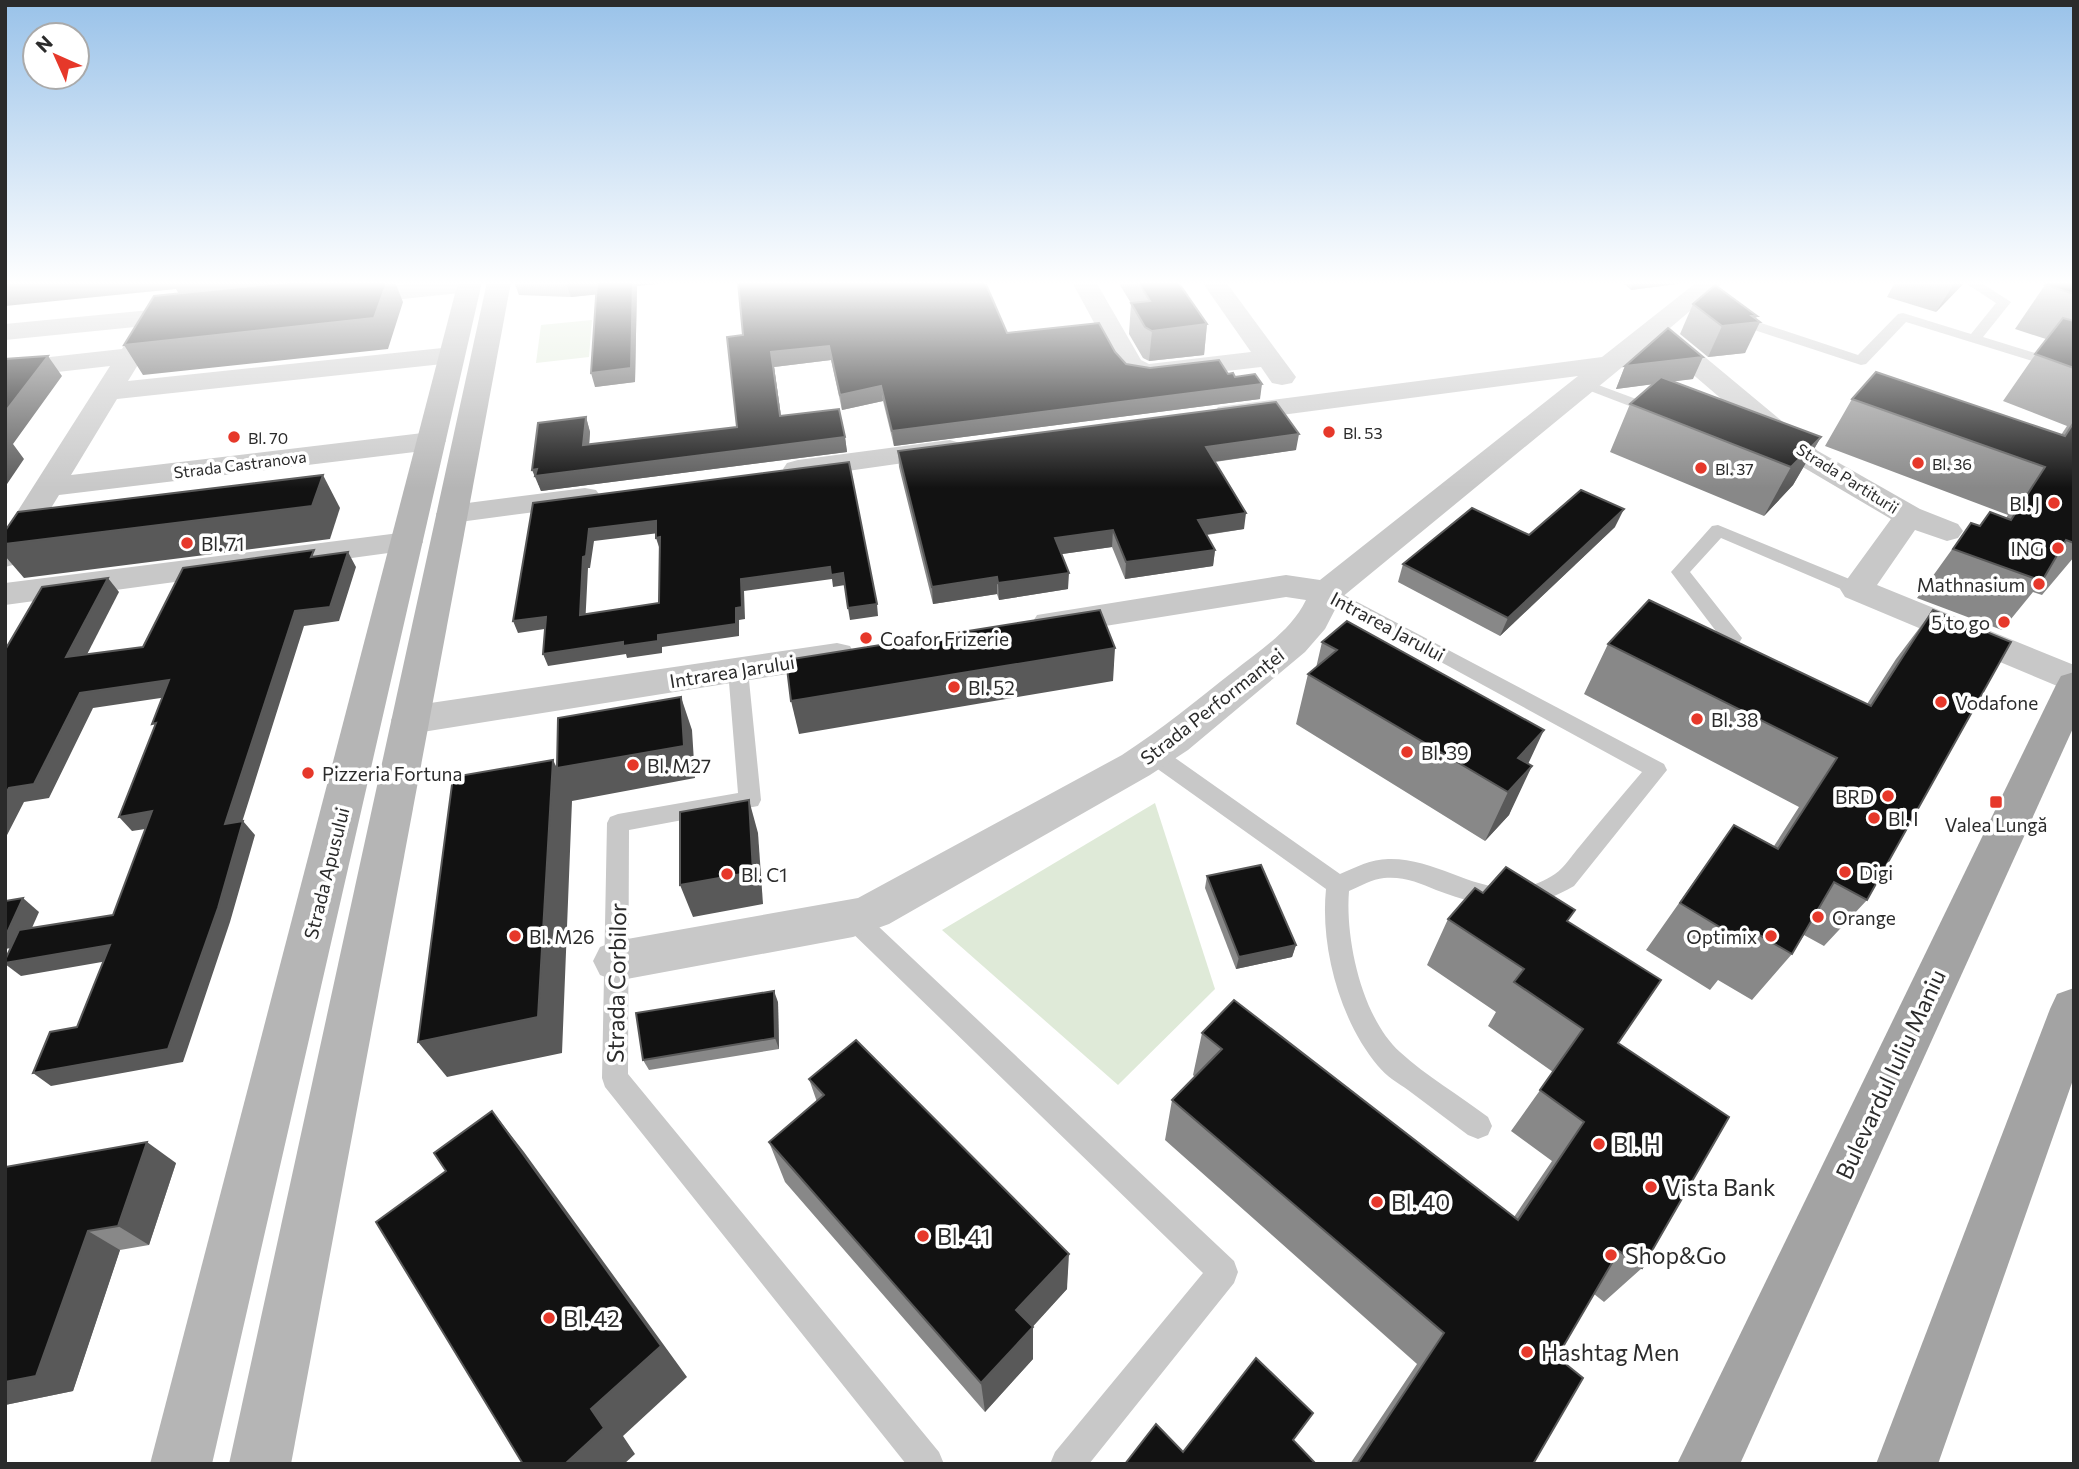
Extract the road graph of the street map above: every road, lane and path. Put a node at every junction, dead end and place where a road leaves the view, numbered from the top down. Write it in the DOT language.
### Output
graph roads {
  1 [pos="133,351"];
  2 [pos="453,351"];
  3 [pos="485,351"];
  4 [pos="1122,351"];
  5 [pos="1264,351"];
  6 [pos="1627,351"];
  7 [pos="1680,351"];
  8 [pos="1825,351"];
  9 [pos="1877,351"];
  10 [pos="2011,351"];
  11 [pos="452,355"];
  12 [pos="130,356"];
  13 [pos="1269,358"];
  14 [pos="1610,364"];
  15 [pos="5,370"];
  16 [pos="2074,370"];
  17 [pos="1585,384"];
  18 [pos="107,393"];
  19 [pos="1301,404"];
  20 [pos="1205,416"];
  21 [pos="1673,418"];
  22 [pos="467,437"];
  23 [pos="431,441"];
  24 [pos="972,446"];
  25 [pos="767,473"];
  26 [pos="49,487"];
  27 [pos="616,493"];
  28 [pos="1909,516"];
  29 [pos="435,531"];
  30 [pos="1947,531"];
  31 [pos="5,557"];
  32 [pos="1857,589"];
  33 [pos="1327,592"];
  34 [pos="5,594"];
  35 [pos="1012,628"];
  36 [pos="1732,638"];
  37 [pos="875,649"];
  38 [pos="738,670"];
  39 [pos="2074,682"];
  40 [pos="410,720"];
  41 [pos="1153,754"];
  42 [pos="1338,885"];
  43 [pos="852,918"];
  44 [pos="616,961"];
  45 [pos="2074,1009"];
  46 [pos="1478,1126"];
  47 [pos="181,1464"];
  48 [pos="260,1464"];
  49 [pos="927,1464"];
  50 [pos="1067,1464"];
  51 [pos="1708,1464"];
  52 [pos="1907,1464"];
  1 -- 12 [label="street"];
  2 -- 11 [label="main road, Strada Apusului"];
  3 -- 22 [label="main road, Strada Apusului"];
  4 -- 13 [label="street"];
  5 -- 13 [label="street"];
  6 -- 14 [label="street, Strada Performanței"];
  7 -- 28 [label="street, Strada Partiturii"];
  8 -- 9 [label="lane"];
  10 -- 16 [label="lane"];
  11 -- 18 [label="street"];
  11 -- 23 [label="main road, Strada Apusului"];
  12 -- 15 [label="street"];
  12 -- 18 [label="street"];
  13 -- 19 [label="street"];
  14 -- 17 [label="street, Strada Performanței"];
  14 -- 19 [label="street"];
  17 -- 21 [label="lane"];
  17 -- 33 [label="street, Strada Performanței"];
  18 -- 26 [label="street"];
  19 -- 20 [label="street"];
  22 -- 23 [label="main road"];
  22 -- 29 [label="main road, Strada Apusului"];
  23 -- 26 [label="street, Strada Castranova"];
  23 -- 29 [label="main road, Strada Apusului"];
  24 -- 25 [label="street"];
  26 -- 31 [label="street"];
  27 -- 29 [label="street"];
  28 -- 30 [label="street"];
  28 -- 32 [label="street, Strada Partiturii"];
  29 -- 34 [label="street"];
  29 -- 40 [label="main road, Strada Apusului"];
  29 -- 47 [label="main road, Strada Apusului"];
  32 -- 36 [label="lane"];
  32 -- 39 [label="street"];
  33 -- 35 [label="street, Intrarea Jarului"];
  33 -- 41 [label="street, Strada Performanței"];
  33 -- 42 [label="lane, Intrarea Jarului"];
  37 -- 38 [label="street, Intrarea Jarului"];
  38 -- 40 [label="street, Intrarea Jarului"];
  38 -- 44 [label="lane, Strada Corbilor"];
  39 -- 51 [label="main road, Bulevardul Iuliu Maniu"];
  40 -- 48 [label="main road, Strada Apusului"];
  41 -- 42 [label="lane"];
  41 -- 43 [label="street, Strada Performanței"];
  42 -- 46 [label="lane"];
  43 -- 44 [label="street, Strada Performanței"];
  43 -- 50 [label="lane"];
  44 -- 49 [label="lane, Strada Corbilor"];
  45 -- 52 [label="main road"];
}
